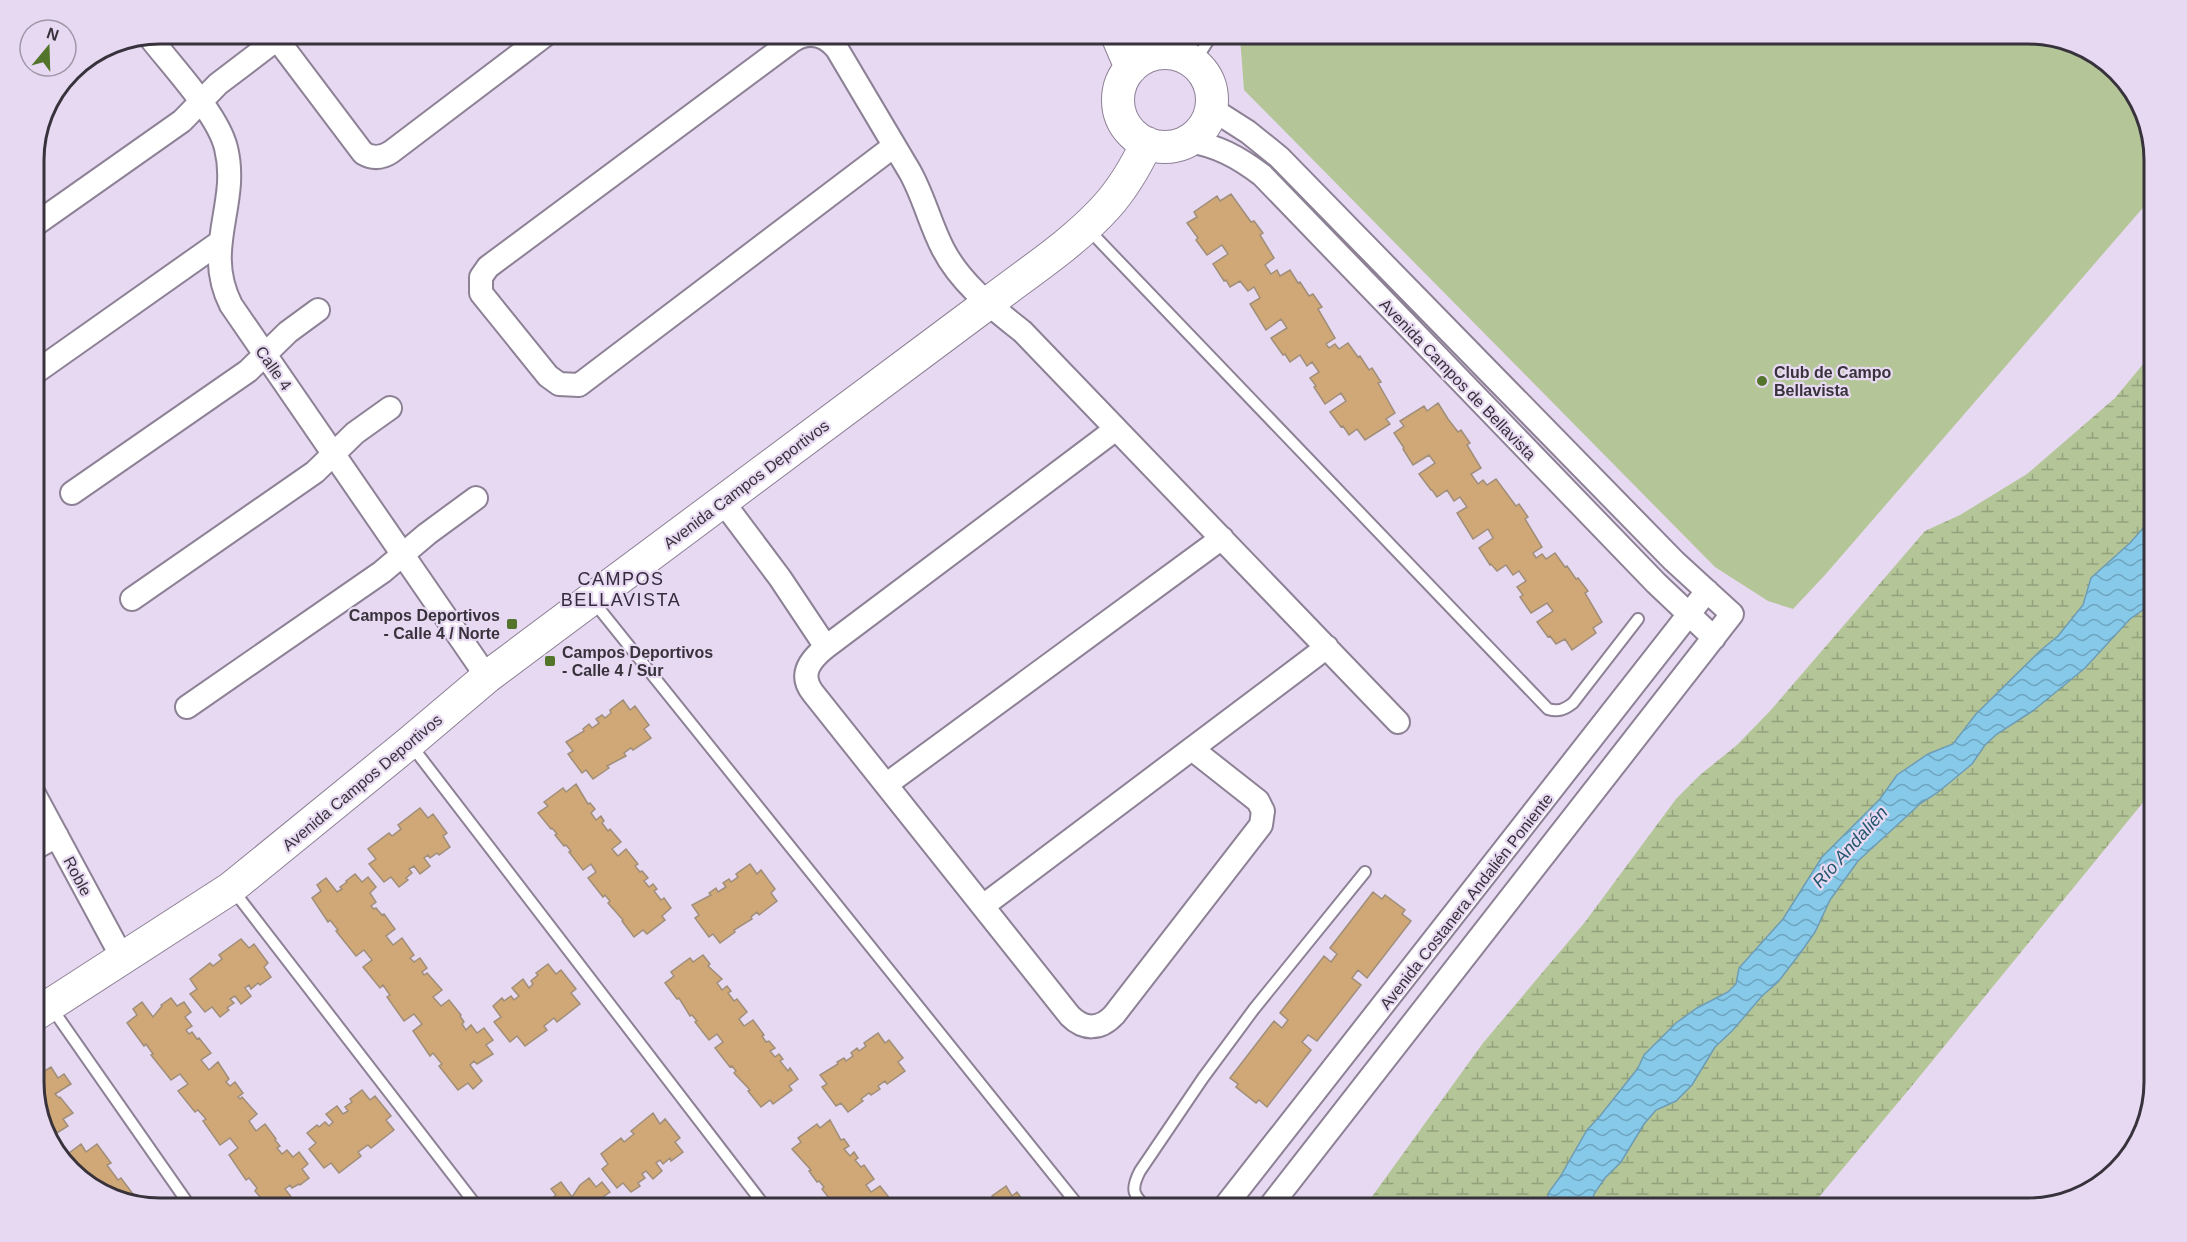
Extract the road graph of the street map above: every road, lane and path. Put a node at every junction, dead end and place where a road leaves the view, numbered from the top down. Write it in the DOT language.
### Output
graph roads {
  1 [pos="155,44"];
  2 [pos="270,44"];
  3 [pos="287,44"];
  4 [pos="533,44"];
  5 [pos="787,44"];
  6 [pos="832,44"];
  7 [pos="1121,44"];
  8 [pos="1155,44"];
  9 [pos="1158,44"];
  10 [pos="1206,44"];
  11 [pos="1194,63"];
  12 [pos="1131,68"];
  13 [pos="200,102"];
  14 [pos="1212,109"];
  15 [pos="1189,141"];
  16 [pos="1147,143"];
  17 [pos="894,146"];
  18 [pos="44,218"];
  19 [pos="1086,226"];
  20 [pos="220,243"];
  21 [pos="987,304"];
  22 [pos="318,309"];
  23 [pos="265,355"];
  24 [pos="44,366"];
  25 [pos="390,408"];
  26 [pos="1116,429"];
  27 [pos="333,454"];
  28 [pos="72,493"];
  29 [pos="476,498"];
  30 [pos="723,502"];
  31 [pos="1222,538"];
  32 [pos="403,554"];
  33 [pos="1707,591"];
  34 [pos="132,599"];
  35 [pos="592,600"];
  36 [pos="1732,614"];
  37 [pos="1689,615"];
  38 [pos="1638,618"];
  39 [pos="1714,638"];
  40 [pos="826,647"];
  41 [pos="1327,647"];
  42 [pos="487,677"];
  43 [pos="187,707"];
  44 [pos="1398,722"];
  45 [pos="410,743"];
  46 [pos="1192,749"];
  47 [pos="887,784"];
  48 [pos="44,812"];
  49 [pos="57,836"];
  50 [pos="44,843"];
  51 [pos="1365,872"];
  52 [pos="231,888"];
  53 [pos="983,906"];
  54 [pos="123,959"];
  55 [pos="44,1009"];
  56 [pos="44,1013"];
  57 [pos="184,1198"];
  58 [pos="471,1198"];
  59 [pos="759,1198"];
  60 [pos="1072,1198"];
  61 [pos="1137,1198"];
  62 [pos="1232,1198"];
  63 [pos="1277,1198"];
  1 -- 13 [label="street, Calle 4"];
  2 -- 13 [label="street"];
  3 -- 4 [label="street"];
  5 -- 17 [label="street"];
  6 -- 17 [label="street"];
  7 -- 12 [label="street"];
  8 -- 12 [label="street"];
  9 -- 11 [label="street"];
  10 -- 11 [label="lane"];
  11 -- 14 [label="street"];
  12 -- 16 [label="street"];
  13 -- 18 [label="street"];
  13 -- 20 [label="street, Calle 4"];
  14 -- 15 [label="street"];
  14 -- 33 [label="street, Avenida Campos de Bellavista"];
  15 -- 16 [label="street"];
  15 -- 37 [label="street, Avenida Campos de Bellavista"];
  16 -- 19 [label="street, Avenida Campos Deportivos"];
  17 -- 21 [label="street"];
  19 -- 21 [label="street, Avenida Campos Deportivos"];
  19 -- 38 [label="lane"];
  20 -- 23 [label="street, Calle 4"];
  20 -- 24 [label="street"];
  21 -- 26 [label="street"];
  21 -- 30 [label="street, Avenida Campos Deportivos"];
  22 -- 23 [label="street"];
  23 -- 27 [label="street, Calle 4"];
  23 -- 28 [label="street"];
  25 -- 27 [label="street"];
  26 -- 31 [label="street"];
  26 -- 40 [label="street"];
  27 -- 32 [label="street, Calle 4"];
  27 -- 34 [label="street"];
  29 -- 32 [label="street"];
  30 -- 35 [label="street, Avenida Campos Deportivos"];
  30 -- 40 [label="street"];
  31 -- 41 [label="street"];
  31 -- 47 [label="street"];
  32 -- 42 [label="street, Calle 4"];
  32 -- 43 [label="street"];
  33 -- 36 [label="street, Avenida Campos de Bellavista"];
  33 -- 37 [label="street, Avenida Costanera Andalién Poniente"];
  35 -- 42 [label="street, Avenida Campos Deportivos"];
  35 -- 60 [label="lane"];
  36 -- 39 [label="street, Avenida Costanera Andalién Poniente"];
  37 -- 39 [label="street, Avenida Campos de Bellavista"];
  37 -- 62 [label="street, Avenida Costanera Andalién Poniente"];
  39 -- 63 [label="street, Avenida Costanera Andalién Poniente"];
  40 -- 47 [label="street"];
  41 -- 44 [label="street"];
  41 -- 46 [label="street"];
  42 -- 45 [label="street, Avenida Campos Deportivos"];
  45 -- 52 [label="street, Avenida Campos Deportivos"];
  45 -- 59 [label="lane"];
  46 -- 53 [label="street"];
  46 -- 53 [label="street"];
  47 -- 53 [label="street"];
  48 -- 49 [label="street, Roble"];
  49 -- 50 [label="street"];
  49 -- 54 [label="street, Roble"];
  51 -- 61 [label="lane"];
  52 -- 54 [label="street, Avenida Campos Deportivos"];
  52 -- 58 [label="lane"];
  54 -- 55 [label="street, Avenida Campos Deportivos"];
  56 -- 57 [label="lane"];
}
